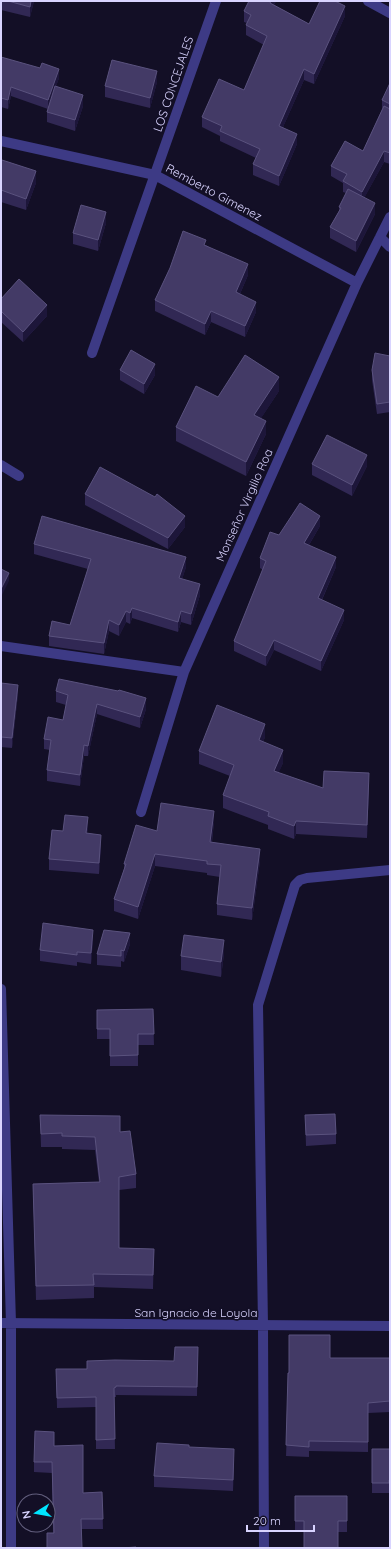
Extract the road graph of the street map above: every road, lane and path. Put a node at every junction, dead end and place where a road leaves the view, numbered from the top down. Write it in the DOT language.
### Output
graph roads {
  1 [pos="216,1"];
  2 [pos="368,1"];
  3 [pos="390,13"];
  4 [pos="1,141"];
  5 [pos="155,175"];
  6 [pos="390,217"];
  7 [pos="380,237"];
  8 [pos="390,247"];
  9 [pos="357,283"];
  10 [pos="92,353"];
  11 [pos="1,465"];
  12 [pos="19,476"];
  13 [pos="1,646"];
  14 [pos="184,672"];
  15 [pos="141,812"];
  16 [pos="390,870"];
  17 [pos="1,989"];
  18 [pos="6,1323"];
  19 [pos="263,1325"];
  20 [pos="390,1326"];
  21 [pos="11,1548"];
  22 [pos="264,1548"];
  1 -- 5 [label="street, LOS CONCEJALES"];
  2 -- 3 [label="street"];
  4 -- 5 [label="street, Remberto Gimenez"];
  5 -- 9 [label="street, Remberto Gimenez"];
  5 -- 10 [label="street, LOS CONCEJALES"];
  6 -- 7 [label="street, Monseñor Virgilio Roa"];
  7 -- 8 [label="street"];
  7 -- 9 [label="street, Monseñor Virgilio Roa"];
  9 -- 14 [label="street, Monseñor Virgilio Roa"];
  11 -- 12 [label="street"];
  13 -- 14 [label="street"];
  14 -- 15 [label="street, Monseñor Virgilio Roa"];
  16 -- 19 [label="street"];
  17 -- 18 [label="street"];
  18 -- 19 [label="street, San Ignacio de Loyola"];
  18 -- 21 [label="street"];
  19 -- 20 [label="street, San Ignacio de Loyola"];
  19 -- 22 [label="street"];
}
